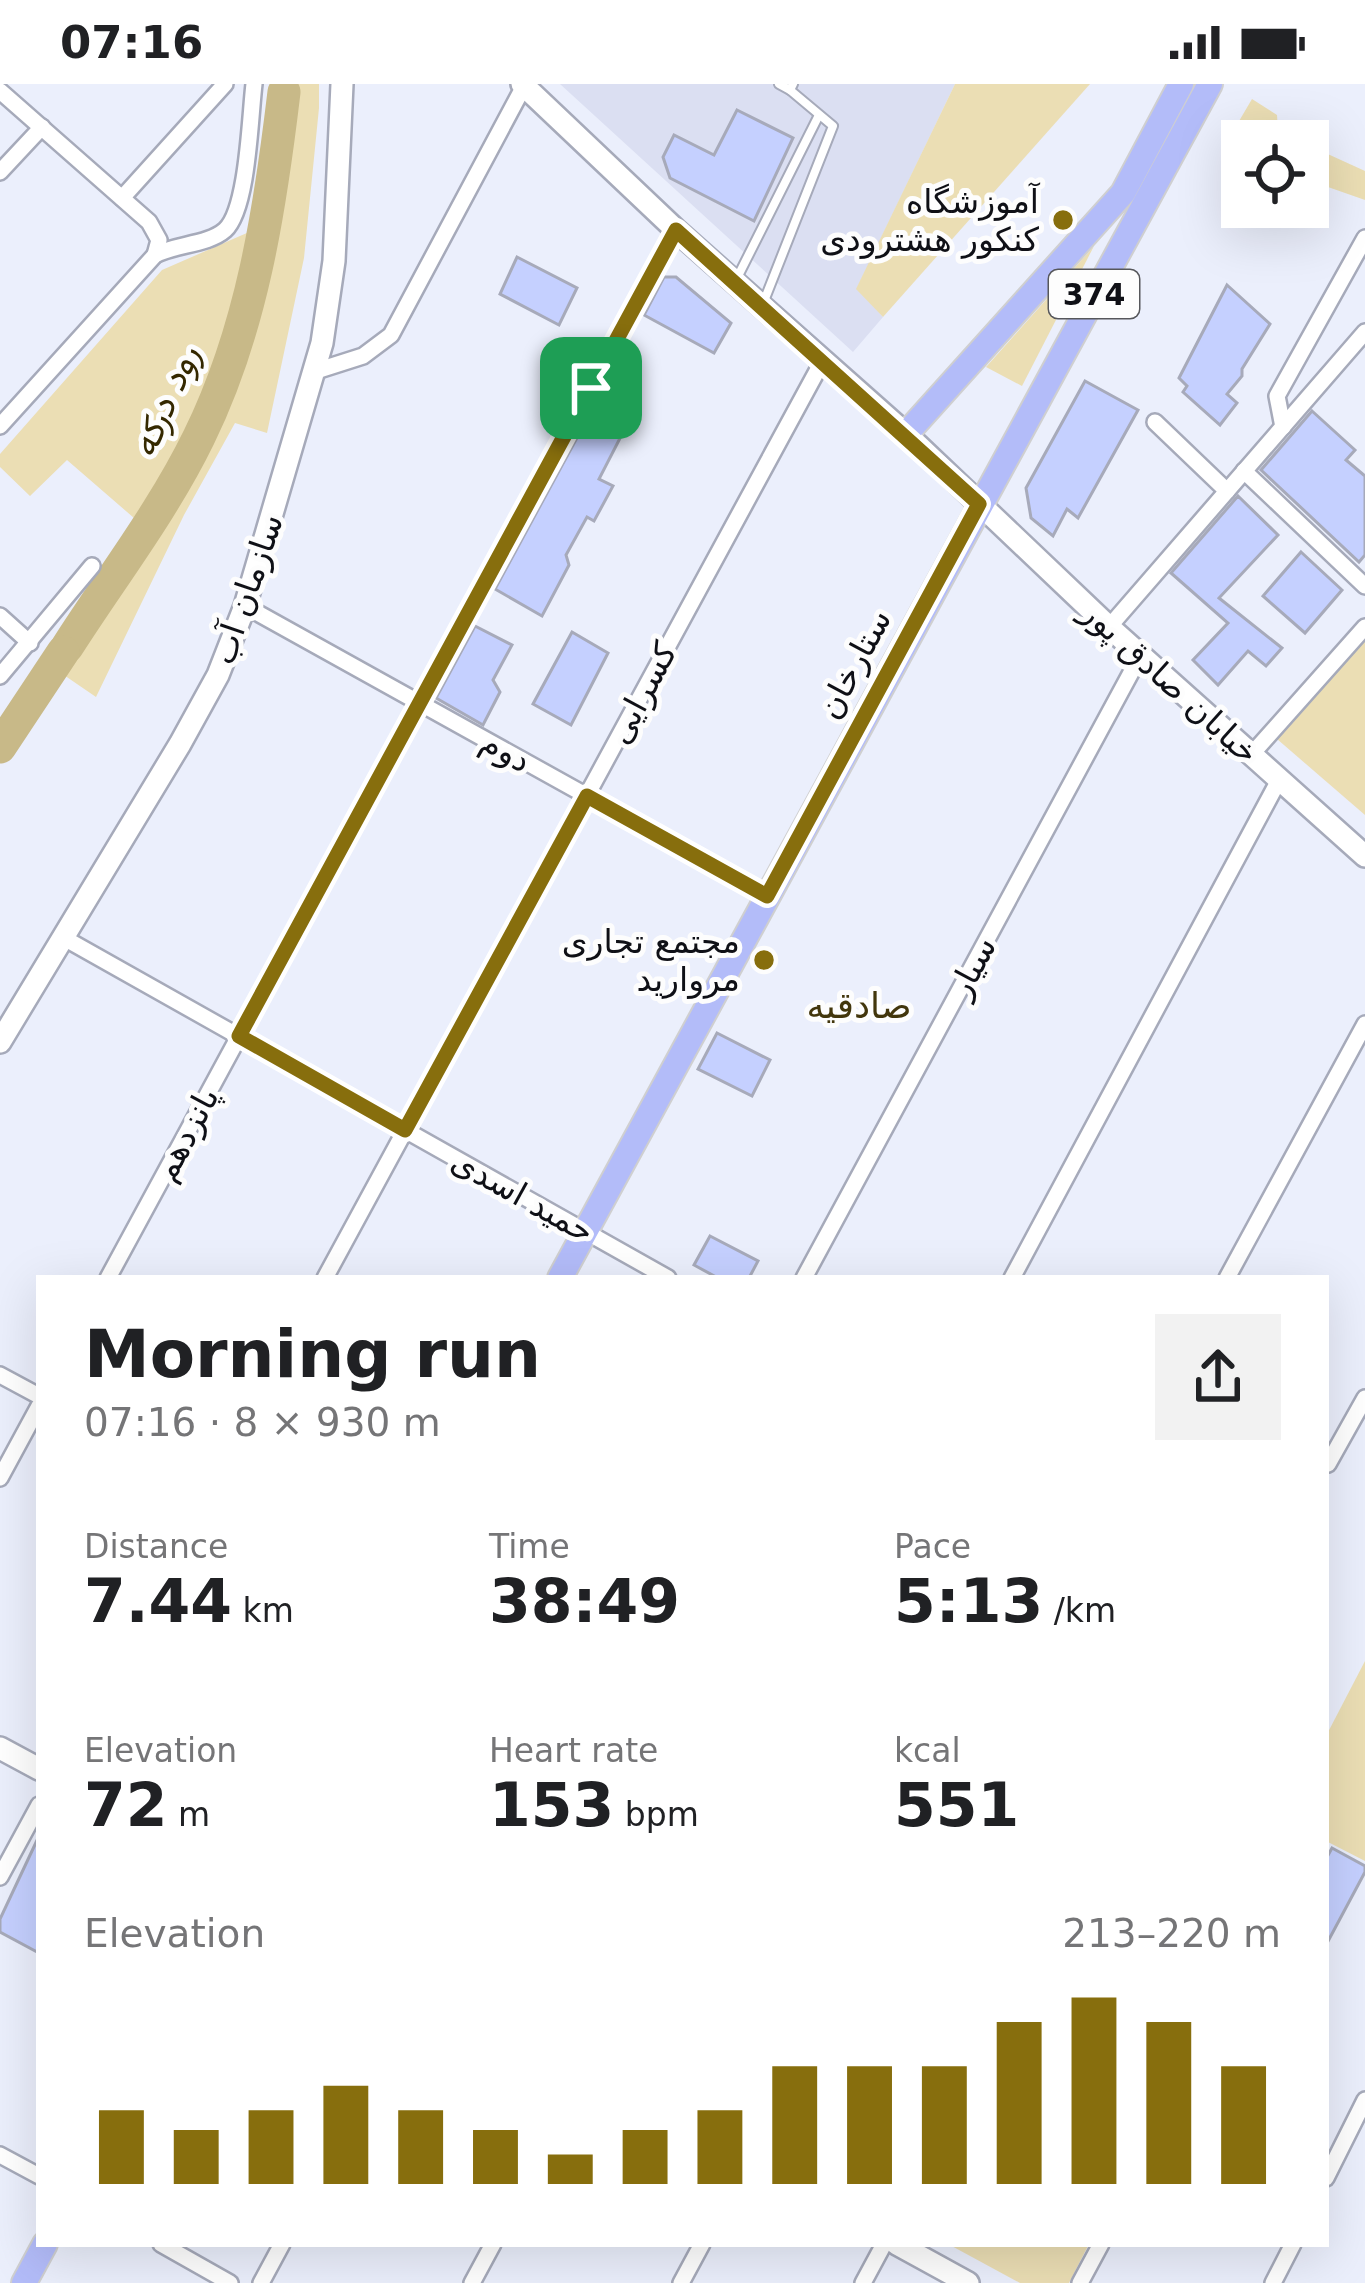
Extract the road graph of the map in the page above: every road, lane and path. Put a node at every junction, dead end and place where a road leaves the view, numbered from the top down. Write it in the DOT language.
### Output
graph roads {
  1 [pos="225,84"];
  2 [pos="254,84"];
  3 [pos="342,84"];
  4 [pos="778,84"];
  5 [pos="1180,84"];
  6 [pos="1210,84"];
  7 [pos="524,85"];
  8 [pos="791,87"];
  9 [pos="0,91"];
  10 [pos="819,115"];
  11 [pos="42,127"];
  12 [pos="0,172"];
  13 [pos="122,198"];
  14 [pos="676,230"];
  15 [pos="1365,238"];
  16 [pos="155,255"];
  17 [pos="735,282"];
  18 [pos="761,306"];
  19 [pos="1365,332"];
  20 [pos="822,362"];
  21 [pos="316,371"];
  22 [pos="1155,422"];
  23 [pos="0,426"];
  24 [pos="1283,427"];
  25 [pos="906,434"];
  26 [pos="1244,471"];
  27 [pos="1227,491"];
  28 [pos="979,504"];
  29 [pos="92,566"];
  30 [pos="1365,586"];
  31 [pos="245,606"];
  32 [pos="0,616"];
  33 [pos="1108,627"];
  34 [pos="1365,627"];
  35 [pos="30,643"];
  36 [pos="1141,656"];
  37 [pos="0,676"];
  38 [pos="420,703"];
  39 [pos="1251,755"];
  40 [pos="1279,781"];
  41 [pos="587,796"];
  42 [pos="1365,856"];
  43 [pos="767,896"];
  44 [pos="64,938"];
  45 [pos="1365,1024"];
  46 [pos="239,1036"];
  47 [pos="0,1042"];
  48 [pos="405,1130"];
  49 [pos="585,1232"];
  50 [pos="110,1275"];
  51 [pos="327,1275"];
  52 [pos="562,1275"];
  53 [pos="663,1275"];
  54 [pos="806,1275"];
  55 [pos="1014,1275"];
  56 [pos="1229,1275"];
  57 [pos="0,1375"];
  58 [pos="36,1394"];
  59 [pos="1365,1398"];
  60 [pos="36,1412"];
  61 [pos="1329,1462"];
  62 [pos="0,1478"];
  63 [pos="0,1748"];
  64 [pos="36,1767"];
  65 [pos="36,1811"];
  66 [pos="0,1877"];
  67 [pos="1365,2100"];
  68 [pos="0,2155"];
  69 [pos="1329,2171"];
  70 [pos="36,2174"];
  71 [pos="43,2247"];
  72 [pos="166,2247"];
  73 [pos="280,2247"];
  74 [pos="491,2247"];
  75 [pos="700,2247"];
  76 [pos="882,2247"];
  77 [pos="902,2247"];
  78 [pos="1099,2247"];
  79 [pos="1291,2247"];
  80 [pos="24,2283"];
  81 [pos="230,2283"];
  82 [pos="261,2283"];
  83 [pos="472,2283"];
  84 [pos="681,2283"];
  85 [pos="863,2283"];
  86 [pos="968,2283"];
  87 [pos="1080,2283"];
  88 [pos="1273,2283"];
  1 -- 13 [label="street"];
  2 -- 16 [label="street"];
  3 -- 21 [label="main road, سازمان آب"];
  4 -- 8 [label="lane"];
  5 -- 25 [label="main road, 374"];
  6 -- 28 [label="main road, ستارخان / 374"];
  7 -- 14 [label="main road, خیابان صادق پور"];
  7 -- 21 [label="street"];
  8 -- 10 [label="lane"];
  9 -- 11 [label="street"];
  10 -- 17 [label="lane"];
  10 -- 18 [label="lane"];
  11 -- 12 [label="street"];
  11 -- 13 [label="street"];
  13 -- 16 [label="street"];
  14 -- 17 [label="main road, خیابان صادق پور"];
  14 -- 38 [label="street, پانزدهم"];
  15 -- 24 [label="street"];
  16 -- 23 [label="street"];
  17 -- 18 [label="main road, خیابان صادق پور"];
  18 -- 20 [label="main road, خیابان صادق پور"];
  19 -- 24 [label="street"];
  20 -- 25 [label="main road, خیابان صادق پور"];
  20 -- 41 [label="street, کسرایی"];
  21 -- 31 [label="main road, سازمان آب"];
  22 -- 27 [label="street"];
  24 -- 26 [label="street"];
  25 -- 28 [label="main road, خیابان صادق پور"];
  26 -- 27 [label="street"];
  26 -- 30 [label="street"];
  27 -- 33 [label="street"];
  28 -- 33 [label="main road, خیابان صادق پور"];
  28 -- 43 [label="main road, ستارخان / 374"];
  29 -- 35 [label="street"];
  31 -- 38 [label="street, دوم"];
  31 -- 44 [label="main road, سازمان آب"];
  32 -- 35 [label="street"];
  33 -- 36 [label="main road, خیابان صادق پور"];
  34 -- 39 [label="street"];
  35 -- 37 [label="street"];
  36 -- 39 [label="main road, خیابان صادق پور"];
  36 -- 54 [label="street, سیار"];
  38 -- 41 [label="street, دوم"];
  38 -- 46 [label="street, پانزدهم"];
  39 -- 40 [label="main road, خیابان صادق پور"];
  40 -- 42 [label="main road, خیابان صادق پور"];
  40 -- 55 [label="street"];
  41 -- 43 [label="street, دوم"];
  41 -- 48 [label="street, کسرایی"];
  43 -- 49 [label="main road, ستارخان / 374"];
  44 -- 46 [label="street, حمید اسدی"];
  44 -- 47 [label="main road, سازمان آب"];
  45 -- 56 [label="street"];
  46 -- 48 [label="street, حمید اسدی"];
  46 -- 50 [label="street, پانزدهم"];
  48 -- 49 [label="street, حمید اسدی"];
  48 -- 51 [label="street, کسرایی"];
  49 -- 52 [label="main road, ستارخان / 374"];
  49 -- 53 [label="street, حمید اسدی"];
  57 -- 58 [label="street"];
  59 -- 61 [label="street"];
  60 -- 62 [label="street"];
  63 -- 64 [label="main road"];
  65 -- 66 [label="street"];
  67 -- 69 [label="street"];
  68 -- 70 [label="street"];
  71 -- 80 [label="main road"];
  72 -- 81 [label="street"];
  73 -- 82 [label="street"];
  74 -- 83 [label="street"];
  75 -- 84 [label="street"];
  76 -- 85 [label="street"];
  77 -- 86 [label="main road"];
  78 -- 87 [label="street"];
  79 -- 88 [label="street"];
}
